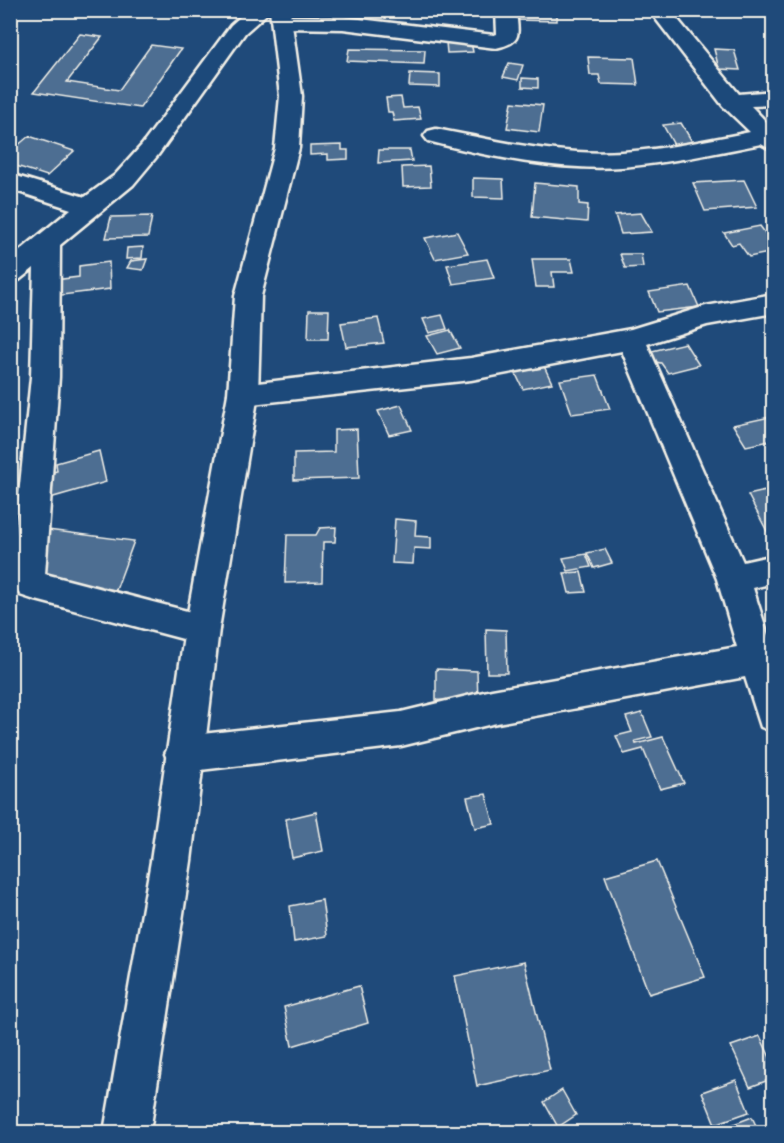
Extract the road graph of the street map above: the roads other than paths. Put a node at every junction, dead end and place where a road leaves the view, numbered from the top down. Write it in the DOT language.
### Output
graph roads {
  1 [pos="506,10"];
  2 [pos="659,10"];
  3 [pos="274,14"];
  4 [pos="774,98"];
  5 [pos="731,101"];
  6 [pos="436,136"];
  7 [pos="770,140"];
  8 [pos="10,181"];
  9 [pos="89,206"];
  10 [pos="47,242"];
  11 [pos="10,274"];
  12 [pos="774,303"];
  13 [pos="631,339"];
  14 [pos="243,394"];
  15 [pos="774,570"];
  16 [pos="734,579"];
  17 [pos="202,629"];
  18 [pos="756,659"];
  19 [pos="774,715"];
  20 [pos="184,754"];
  21 [pos="128,1132"];
  1 -- 3 [label="street"];
  2 -- 5 [label="street"];
  3 -- 9 [label="street"];
  3 -- 14 [label="street"];
  4 -- 5 [label="street"];
  5 -- 7 [label="street"];
  6 -- 7 [label="street"];
  8 -- 9 [label="street"];
  9 -- 10 [label="street"];
  10 -- 11 [label="street"];
  10 -- 17 [label="street"];
  12 -- 13 [label="street"];
  13 -- 14 [label="street"];
  13 -- 16 [label="street"];
  14 -- 17 [label="street"];
  15 -- 16 [label="street"];
  16 -- 18 [label="street"];
  17 -- 20 [label="street"];
  18 -- 19 [label="street"];
  18 -- 20 [label="street"];
  20 -- 21 [label="street"];
}
